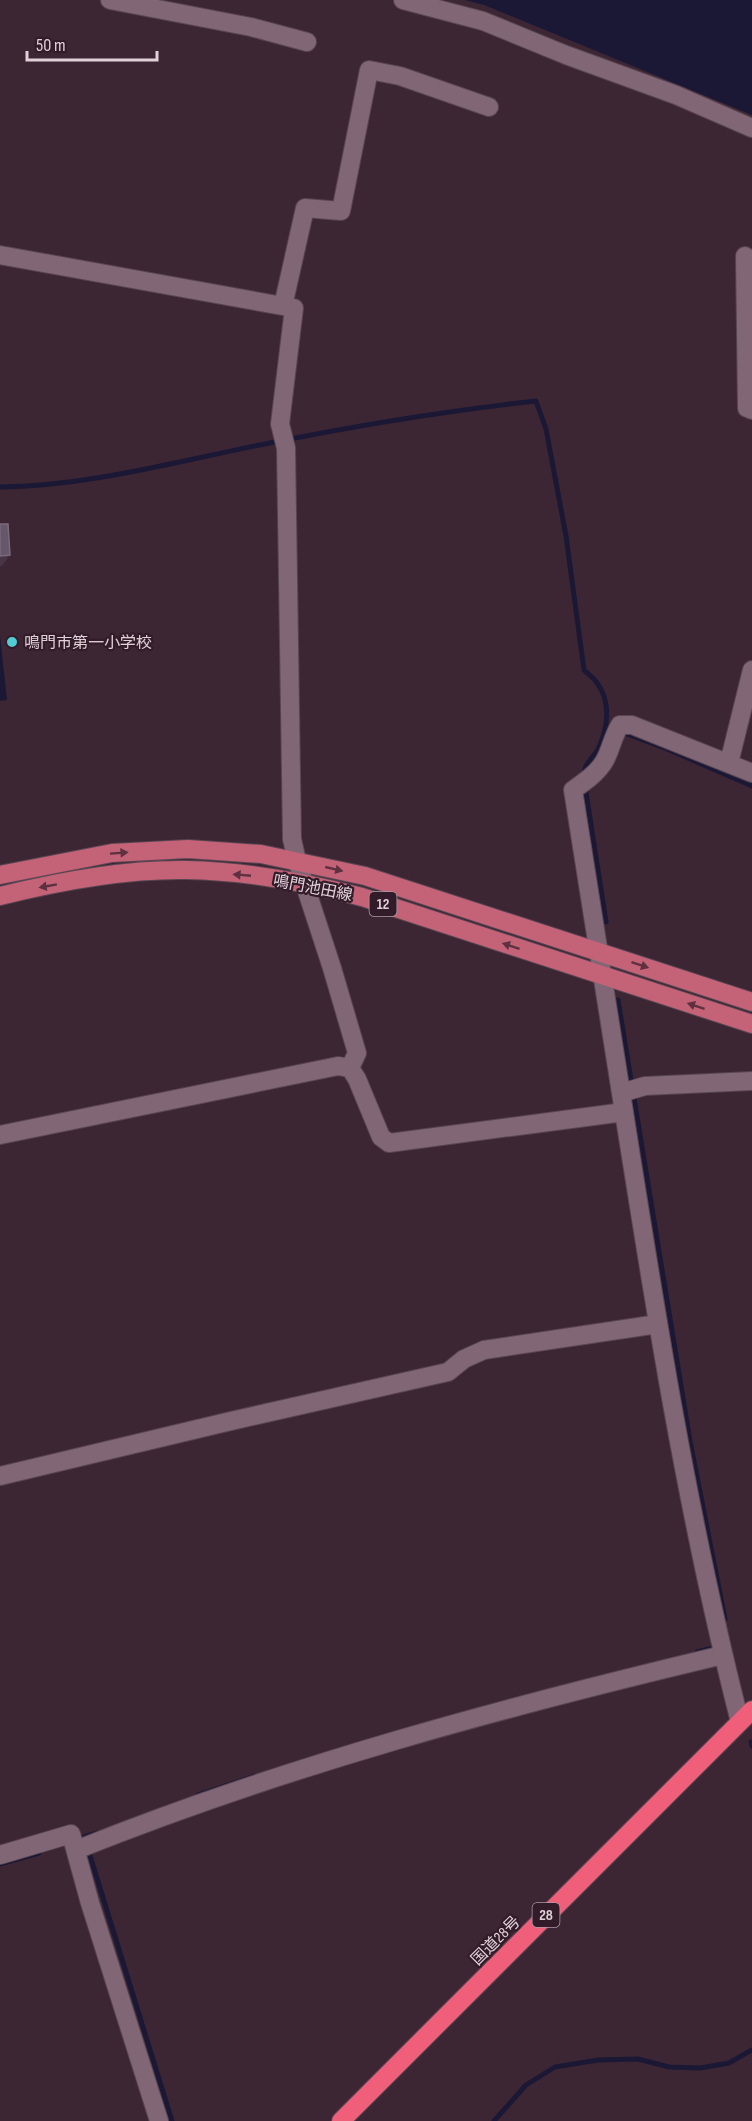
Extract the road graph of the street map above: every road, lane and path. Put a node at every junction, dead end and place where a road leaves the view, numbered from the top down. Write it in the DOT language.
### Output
graph roads {
  1 [pos="110,0"];
  2 [pos="403,0"];
  3 [pos="307,42"];
  4 [pos="489,107"];
  5 [pos="752,128"];
  6 [pos="0,255"];
  7 [pos="745,256"];
  8 [pos="283,306"];
  9 [pos="752,410"];
  10 [pos="752,670"];
  11 [pos="729,763"];
  12 [pos="752,773"];
  13 [pos="297,861"];
  14 [pos="0,874"];
  15 [pos="305,883"];
  16 [pos="0,896"];
  17 [pos="600,952"];
  18 [pos="603,976"];
  19 [pos="752,1002"];
  20 [pos="752,1024"];
  21 [pos="350,1068"];
  22 [pos="752,1081"];
  23 [pos="624,1092"];
  24 [pos="624,1112"];
  25 [pos="0,1136"];
  26 [pos="657,1323"];
  27 [pos="0,1476"];
  28 [pos="721,1649"];
  29 [pos="746,1716"];
  30 [pos="80,1845"];
  31 [pos="0,1855"];
  32 [pos="159,2121"];
  33 [pos="341,2121"];
  1 -- 3 [label="street"];
  2 -- 5 [label="street"];
  4 -- 8 [label="street"];
  6 -- 8 [label="street"];
  7 -- 9 [label="street"];
  8 -- 13 [label="street"];
  10 -- 11 [label="street"];
  11 -- 12 [label="street"];
  11 -- 17 [label="street"];
  14 -- 13 [label="main road, 鳴門池田線 / 12, one-way"];
  13 -- 15 [label="street"];
  13 -- 17 [label="main road, 鳴門池田線 / 12, one-way"];
  15 -- 16 [label="main road, 鳴門池田線 / 12, one-way"];
  18 -- 15 [label="main road, 鳴門池田線 / 12, one-way"];
  15 -- 21 [label="street"];
  17 -- 18 [label="street"];
  17 -- 19 [label="main road, 鳴門池田線 / 12, one-way"];
  20 -- 18 [label="main road, 鳴門池田線 / 12, one-way"];
  18 -- 23 [label="street"];
  21 -- 24 [label="street"];
  21 -- 25 [label="street"];
  22 -- 23 [label="street"];
  23 -- 24 [label="street"];
  24 -- 26 [label="street"];
  26 -- 27 [label="street"];
  26 -- 28 [label="street"];
  28 -- 29 [label="street"];
  28 -- 30 [label="street"];
  29 -- 33 [label="highway, 国道28号 / 28"];
  30 -- 31 [label="street"];
  30 -- 32 [label="street"];
}
